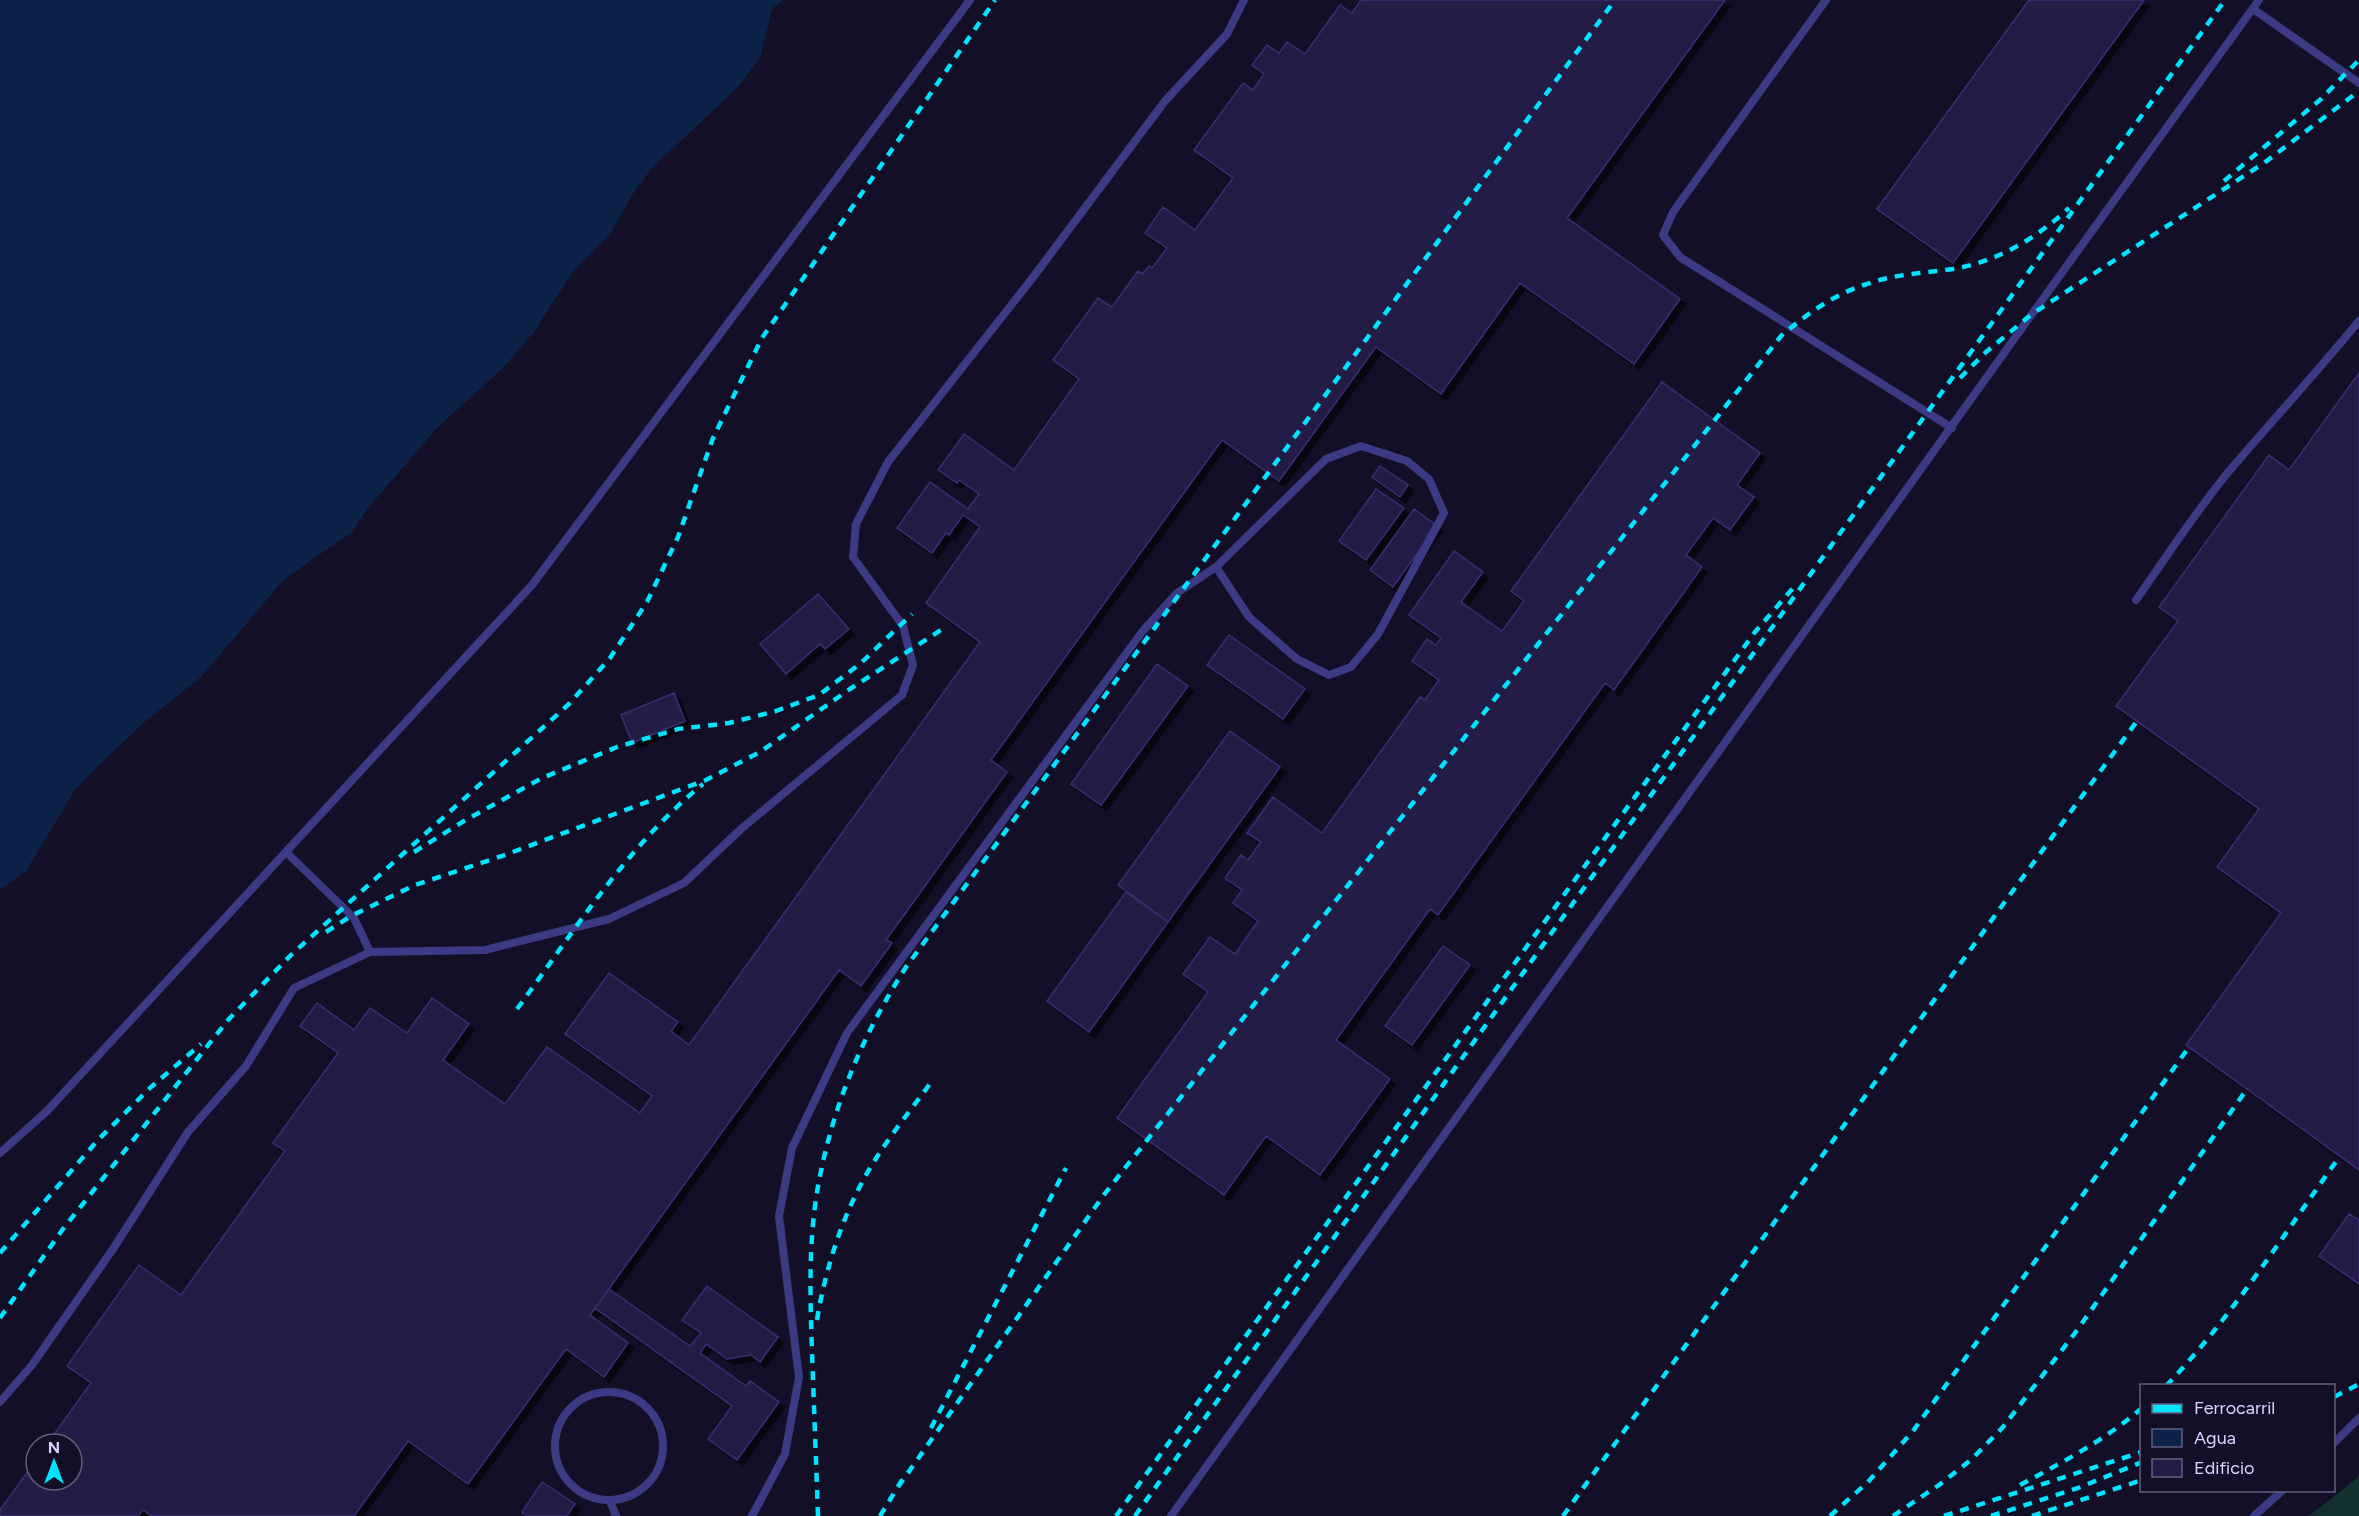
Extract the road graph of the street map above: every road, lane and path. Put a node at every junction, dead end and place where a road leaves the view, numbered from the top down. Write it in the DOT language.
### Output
graph roads {
  1 [pos="970,0"];
  2 [pos="1244,0"];
  3 [pos="1826,0"];
  4 [pos="2259,0"];
  5 [pos="2253,9"];
  6 [pos="2359,83"];
  7 [pos="2359,321"];
  8 [pos="1952,428"];
  9 [pos="1216,567"];
  10 [pos="2136,600"];
  11 [pos="286,852"];
  12 [pos="370,952"];
  13 [pos="0,1153"];
  14 [pos="0,1402"];
  15 [pos="2359,1418"];
  16 [pos="2335,1442"];
  17 [pos="2282,1492"];
  18 [pos="610,1501"];
  19 [pos="616,1516"];
  20 [pos="752,1516"];
  21 [pos="1171,1516"];
  22 [pos="2254,1516"];
  1 -- 11 [label="lane"];
  2 -- 12 [label="lane"];
  3 -- 8 [label="lane"];
  4 -- 5 [label="lane"];
  5 -- 6 [label="lane"];
  5 -- 8 [label="lane"];
  7 -- 10 [label="lane"];
  8 -- 21 [label="lane"];
  9 -- 9 [label="lane"];
  9 -- 20 [label="lane"];
  11 -- 12 [label="lane"];
  11 -- 13 [label="lane"];
  12 -- 14 [label="lane"];
  15 -- 16 [label="lane"];
  17 -- 22 [label="lane"];
  18 -- 18 [label="lane"];
  18 -- 19 [label="lane"];
}
